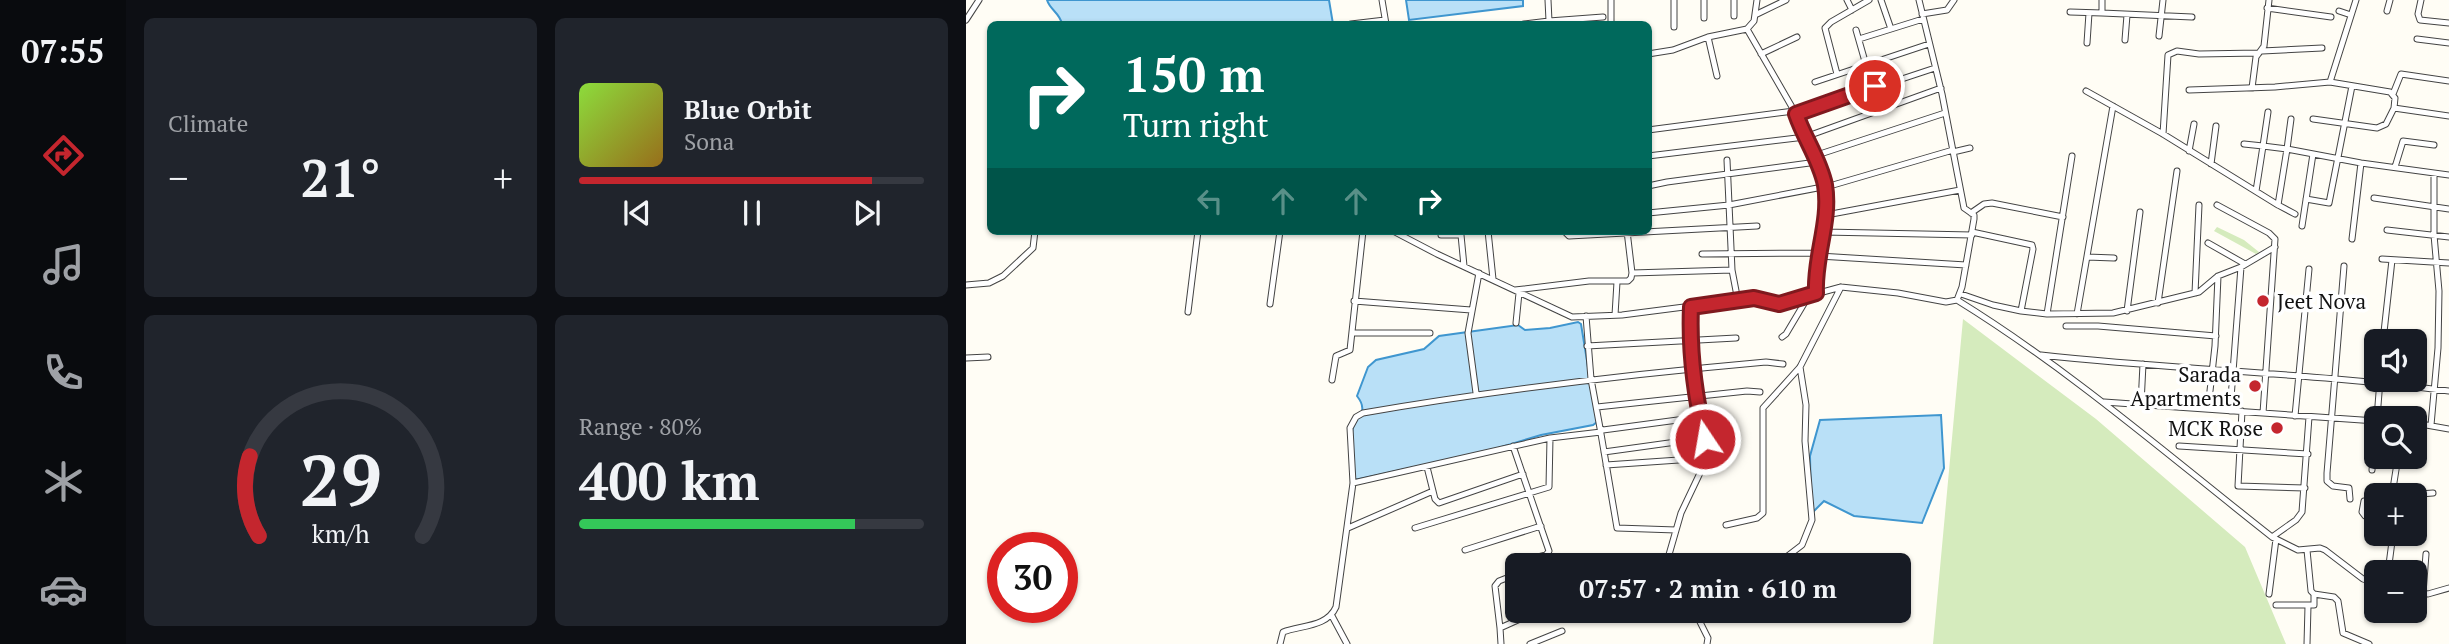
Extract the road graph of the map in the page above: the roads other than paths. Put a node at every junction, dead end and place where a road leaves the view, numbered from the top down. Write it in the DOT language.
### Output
graph roads {
  1 [pos="979,0"];
  2 [pos="1382,0"];
  3 [pos="1548,0"];
  4 [pos="1553,0"];
  5 [pos="1611,0"];
  6 [pos="1674,0"];
  7 [pos="1704,0"];
  8 [pos="1734,0"];
  9 [pos="1757,0"];
  10 [pos="1786,0"];
  11 [pos="1847,0"];
  12 [pos="1869,0"];
  13 [pos="1881,0"];
  14 [pos="1919,0"];
  15 [pos="1954,0"];
  16 [pos="2102,0"];
  17 [pos="2163,0"];
  18 [pos="2269,0"];
  19 [pos="2356,0"];
  20 [pos="2390,0"];
  21 [pos="2421,0"];
  22 [pos="2267,8"];
  23 [pos="1852,10"];
  24 [pos="2339,11"];
  25 [pos="2387,11"];
  26 [pos="2070,12"];
  27 [pos="2089,13"];
  28 [pos="2102,13"];
  29 [pos="1755,15"];
  30 [pos="2127,15"];
  31 [pos="2351,15"];
  32 [pos="1734,16"];
  33 [pos="1923,16"];
  34 [pos="2161,16"];
  35 [pos="1603,17"];
  36 [pos="2192,17"];
  37 [pos="2331,17"];
  38 [pos="1704,18"];
  39 [pos="966,20"];
  40 [pos="1385,21"];
  41 [pos="1549,21"];
  42 [pos="1611,21"];
  43 [pos="2449,23"];
  44 [pos="1674,27"];
  45 [pos="1747,29"];
  46 [pos="1891,29"];
  47 [pos="1856,30"];
  48 [pos="2159,36"];
  49 [pos="1708,37"];
  50 [pos="1797,37"];
  51 [pos="2417,39"];
  52 [pos="1859,40"];
  53 [pos="2125,40"];
  54 [pos="2087,43"];
  55 [pos="2449,43"];
  56 [pos="1929,44"];
  57 [pos="2322,48"];
  58 [pos="2260,52"];
  59 [pos="1652,53"];
  60 [pos="1761,54"];
  61 [pos="1866,65"];
  62 [pos="1936,68"];
  63 [pos="1837,74"];
  64 [pos="1717,76"];
  65 [pos="2449,81"];
  66 [pos="1815,82"];
  67 [pos="2330,82"];
  68 [pos="2352,86"];
  69 [pos="1941,88"];
  70 [pos="2252,88"];
  71 [pos="2189,90"];
  72 [pos="2086,91"];
  73 [pos="2393,94"];
  74 [pos="2113,106"];
  75 [pos="2394,108"];
  76 [pos="1795,112"];
  77 [pos="2268,112"];
  78 [pos="1945,113"];
  79 [pos="2449,116"];
  80 [pos="2291,119"];
  81 [pos="2313,119"];
  82 [pos="2194,124"];
  83 [pos="2345,124"];
  84 [pos="2216,126"];
  85 [pos="1652,130"];
  86 [pos="2163,134"];
  87 [pos="1805,137"];
  88 [pos="2244,144"];
  89 [pos="2434,145"];
  90 [pos="2263,146"];
  91 [pos="1970,148"];
  92 [pos="2287,149"];
  93 [pos="1953,151"];
  94 [pos="2189,151"];
  95 [pos="2313,154"];
  96 [pos="1652,156"];
  97 [pos="2072,156"];
  98 [pos="1816,159"];
  99 [pos="2338,159"];
  100 [pos="1727,160"];
  101 [pos="2361,163"];
  102 [pos="2211,164"];
  103 [pos="2395,167"];
  104 [pos="2177,171"];
  105 [pos="2434,173"];
  106 [pos="1728,174"];
  107 [pos="2449,175"];
  108 [pos="1652,185"];
  109 [pos="1825,186"];
  110 [pos="1961,190"];
  111 [pos="2256,191"];
  112 [pos="2374,198"];
  113 [pos="2306,199"];
  114 [pos="1729,205"];
  115 [pos="2199,205"];
  116 [pos="2217,205"];
  117 [pos="2278,205"];
  118 [pos="2433,207"];
  119 [pos="2449,209"];
  120 [pos="2140,212"];
  121 [pos="1652,213"];
  122 [pos="1971,213"];
  123 [pos="2295,214"];
  124 [pos="1826,215"];
  125 [pos="2063,217"];
  126 [pos="1757,226"];
  127 [pos="2302,226"];
  128 [pos="1729,228"];
  129 [pos="2387,230"];
  130 [pos="1652,231"];
  131 [pos="1824,232"];
  132 [pos="1972,233"];
  133 [pos="1035,235"];
  134 [pos="1198,235"];
  135 [pos="1279,235"];
  136 [pos="1362,235"];
  137 [pos="1401,235"];
  138 [pos="1441,235"];
  139 [pos="1488,235"];
  140 [pos="1627,235"];
  141 [pos="2434,235"];
  142 [pos="2449,237"];
  143 [pos="2352,239"];
  144 [pos="2208,243"];
  145 [pos="2274,247"];
  146 [pos="1702,254"];
  147 [pos="1731,254"];
  148 [pos="1820,255"];
  149 [pos="2087,257"];
  150 [pos="2114,258"];
  151 [pos="2382,259"];
  152 [pos="2392,260"];
  153 [pos="2438,262"];
  154 [pos="2449,263"];
  155 [pos="1966,265"];
  156 [pos="2243,265"];
  157 [pos="1464,266"];
  158 [pos="2344,267"];
  159 [pos="2309,269"];
  160 [pos="1732,270"];
  161 [pos="1632,272"];
  162 [pos="1479,273"];
  163 [pos="2218,276"];
  164 [pos="1493,279"];
  165 [pos="1617,282"];
  166 [pos="966,285"];
  167 [pos="1841,287"];
  168 [pos="1517,291"];
  169 [pos="2439,291"];
  170 [pos="2449,292"];
  171 [pos="1816,293"];
  172 [pos="2195,293"];
  173 [pos="1737,296"];
  174 [pos="1808,297"];
  175 [pos="1959,297"];
  176 [pos="1354,301"];
  177 [pos="2158,303"];
  178 [pos="1270,304"];
  179 [pos="1691,307"];
  180 [pos="1471,310"];
  181 [pos="2021,311"];
  182 [pos="2127,311"];
  183 [pos="1188,312"];
  184 [pos="2047,314"];
  185 [pos="2077,314"];
  186 [pos="1615,315"];
  187 [pos="2099,315"];
  188 [pos="1586,316"];
  189 [pos="1516,323"];
  190 [pos="2066,326"];
  191 [pos="2098,326"];
  192 [pos="2385,329"];
  193 [pos="1352,332"];
  194 [pos="1430,333"];
  195 [pos="2216,336"];
  196 [pos="1782,337"];
  197 [pos="1736,338"];
  198 [pos="1691,341"];
  199 [pos="1587,346"];
  200 [pos="2040,355"];
  201 [pos="988,357"];
  202 [pos="966,358"];
  203 [pos="1783,364"];
  204 [pos="2143,364"];
  205 [pos="1800,367"];
  206 [pos="1693,369"];
  207 [pos="2213,370"];
  208 [pos="2234,371"];
  209 [pos="2265,374"];
  210 [pos="2297,377"];
  211 [pos="1591,379"];
  212 [pos="1332,380"];
  213 [pos="2334,380"];
  214 [pos="2364,381"];
  215 [pos="2427,387"];
  216 [pos="2434,388"];
  217 [pos="2449,391"];
  218 [pos="1760,392"];
  219 [pos="1476,393"];
  220 [pos="1696,396"];
  221 [pos="2104,402"];
  222 [pos="2141,404"];
  223 [pos="1597,407"];
  224 [pos="2208,409"];
  225 [pos="2230,411"];
  226 [pos="2242,411"];
  227 [pos="2263,414"];
  228 [pos="2295,416"];
  229 [pos="1700,417"];
  230 [pos="2309,417"];
  231 [pos="2330,418"];
  232 [pos="2364,420"];
  233 [pos="2427,424"];
  234 [pos="2431,425"];
  235 [pos="2449,429"];
  236 [pos="1600,430"];
  237 [pos="1550,438"];
  238 [pos="1705,439"];
  239 [pos="1513,446"];
  240 [pos="2179,446"];
  241 [pos="2240,449"];
  242 [pos="1604,452"];
  243 [pos="2308,454"];
  244 [pos="1708,458"];
  245 [pos="1606,465"];
  246 [pos="1427,467"];
  247 [pos="1523,474"];
  248 [pos="1353,483"];
  249 [pos="2305,488"];
  250 [pos="1433,491"];
  251 [pos="1530,493"];
  252 [pos="2427,493"];
  253 [pos="2432,493"];
  254 [pos="2350,499"];
  255 [pos="2364,501"];
  256 [pos="2364,515"];
  257 [pos="1726,525"];
  258 [pos="1541,526"];
  259 [pos="1348,528"];
  260 [pos="1415,528"];
  261 [pos="1676,530"];
  262 [pos="2274,538"];
  263 [pos="1465,550"];
  264 [pos="2307,550"];
  265 [pos="1549,553"];
  266 [pos="1669,553"];
  267 [pos="1792,553"];
  268 [pos="2426,554"];
  269 [pos="2426,560"];
  270 [pos="1505,579"];
  271 [pos="2364,579"];
  272 [pos="2449,588"];
  273 [pos="2427,592"];
  274 [pos="2269,594"];
  275 [pos="2314,594"];
  276 [pos="2276,605"];
  277 [pos="2308,606"];
  278 [pos="1332,616"];
  279 [pos="1511,623"];
  280 [pos="1700,623"];
  281 [pos="1500,628"];
  282 [pos="1562,631"];
  283 [pos="1280,644"];
  284 [pos="1347,644"];
  285 [pos="1501,644"];
  286 [pos="1530,644"];
  287 [pos="1707,644"];
  288 [pos="2307,644"];
  289 [pos="2369,644"];
  1 -- 39 [label="street"];
  2 -- 40 [label="street"];
  3 -- 4 [label="street"];
  3 -- 41 [label="street"];
  5 -- 42 [label="street"];
  6 -- 44 [label="street"];
  7 -- 38 [label="street"];
  8 -- 32 [label="street"];
  9 -- 29 [label="street"];
  10 -- 29 [label="street"];
  11 -- 23 [label="street"];
  12 -- 23 [label="street"];
  13 -- 46 [label="street"];
  14 -- 33 [label="street"];
  15 -- 33 [label="street"];
  16 -- 28 [label="street"];
  17 -- 34 [label="street"];
  18 -- 22 [label="street"];
  19 -- 31 [label="street"];
  20 -- 25 [label="street"];
  21 -- 43 [label="street"];
  22 -- 37 [label="street"];
  22 -- 58 [label="street"];
  23 -- 63 [label="street"];
  24 -- 31 [label="street"];
  26 -- 27 [label="street"];
  27 -- 28 [label="street"];
  27 -- 54 [label="street"];
  28 -- 30 [label="street"];
  29 -- 45 [label="street"];
  30 -- 34 [label="street"];
  30 -- 53 [label="street"];
  31 -- 67 [label="street"];
  33 -- 46 [label="street"];
  33 -- 56 [label="street"];
  34 -- 36 [label="street"];
  34 -- 48 [label="street"];
  35 -- 41 [label="street"];
  45 -- 49 [label="street"];
  45 -- 60 [label="street"];
  46 -- 52 [label="street"];
  47 -- 52 [label="street"];
  49 -- 59 [label="street"];
  49 -- 64 [label="street"];
  50 -- 60 [label="street"];
  51 -- 55 [label="street"];
  52 -- 61 [label="street"];
  56 -- 61 [label="street"];
  56 -- 62 [label="street"];
  57 -- 58 [label="street"];
  58 -- 70 [label="street"];
  58 -- 86 [label="street"];
  60 -- 76 [label="street"];
  61 -- 63 [label="street"];
  62 -- 69 [label="street"];
  62 -- 76 [label="street"];
  63 -- 66 [label="street"];
  65 -- 73 [label="street"];
  67 -- 68 [label="street"];
  67 -- 70 [label="street"];
  68 -- 73 [label="street"];
  68 -- 83 [label="street"];
  69 -- 78 [label="street"];
  69 -- 87 [label="street"];
  70 -- 71 [label="street"];
  72 -- 74 [label="street"];
  73 -- 75 [label="street"];
  74 -- 86 [label="street"];
  74 -- 149 [label="street"];
  75 -- 79 [label="street"];
  75 -- 83 [label="street"];
  76 -- 85 [label="street"];
  76 -- 87 [label="street"];
  77 -- 90 [label="street"];
  78 -- 93 [label="street"];
  78 -- 98 [label="street"];
  80 -- 92 [label="street"];
  81 -- 83 [label="street"];
  82 -- 94 [label="street"];
  83 -- 99 [label="street"];
  84 -- 102 [label="street"];
  86 -- 94 [label="street"];
  87 -- 96 [label="street"];
  87 -- 98 [label="street"];
  88 -- 90 [label="street"];
  89 -- 103 [label="street"];
  90 -- 92 [label="street"];
  90 -- 111 [label="street"];
  91 -- 93 [label="street"];
  92 -- 95 [label="street"];
  92 -- 117 [label="street"];
  93 -- 109 [label="street"];
  93 -- 110 [label="street"];
  94 -- 102 [label="street"];
  95 -- 99 [label="street"];
  95 -- 113 [label="street"];
  97 -- 125 [label="street"];
  98 -- 106 [label="street"];
  98 -- 109 [label="street"];
  99 -- 101 [label="street"];
  99 -- 113 [label="street"];
  100 -- 106 [label="street"];
  101 -- 103 [label="street"];
  101 -- 143 [label="street"];
  102 -- 111 [label="street"];
  103 -- 105 [label="street"];
  104 -- 177 [label="street"];
  105 -- 107 [label="street"];
  105 -- 118 [label="street"];
  106 -- 108 [label="street"];
  106 -- 114 [label="street"];
  109 -- 114 [label="street"];
  109 -- 124 [label="street"];
  110 -- 122 [label="street"];
  110 -- 124 [label="street"];
  111 -- 117 [label="street"];
  112 -- 118 [label="street"];
  113 -- 127 [label="street"];
  114 -- 121 [label="street"];
  114 -- 128 [label="street"];
  115 -- 172 [label="street"];
  116 -- 145 [label="street"];
  117 -- 123 [label="street"];
  118 -- 119 [label="street"];
  118 -- 141 [label="street"];
  120 -- 182 [label="street"];
  122 -- 125 [label="street"];
  122 -- 132 [label="street"];
  124 -- 131 [label="street"];
  125 -- 184 [label="street"];
  126 -- 128 [label="street"];
  128 -- 130 [label="street"];
  128 -- 147 [label="street"];
  129 -- 141 [label="street"];
  131 -- 132 [label="street"];
  131 -- 148 [label="street"];
  132 -- 155 [label="street"];
  132 -- 181 [label="street"];
  133 -- 166 [label="street"];
  134 -- 183 [label="street"];
  135 -- 178 [label="street"];
  136 -- 176 [label="street"];
  137 -- 157 [label="street"];
  138 -- 157 [label="street"];
  139 -- 164 [label="street"];
  140 -- 161 [label="street"];
  141 -- 142 [label="street"];
  141 -- 153 [label="street"];
  144 -- 156 [label="street"];
  145 -- 156 [label="street"];
  145 -- 209 [label="street"];
  146 -- 147 [label="street"];
  147 -- 148 [label="street"];
  147 -- 160 [label="street"];
  148 -- 155 [label="street"];
  148 -- 171 [label="street"];
  149 -- 150 [label="street"];
  149 -- 185 [label="street"];
  151 -- 152 [label="street"];
  152 -- 153 [label="street"];
  152 -- 192 [label="street"];
  153 -- 154 [label="street"];
  153 -- 169 [label="street"];
  155 -- 175 [label="street"];
  156 -- 163 [label="street"];
  156 -- 208 [label="street"];
  157 -- 162 [label="street"];
  158 -- 213 [label="street"];
  159 -- 210 [label="street"];
  160 -- 161 [label="street"];
  160 -- 173 [label="street"];
  161 -- 165 [label="street"];
  162 -- 164 [label="street"];
  162 -- 180 [label="street"];
  163 -- 172 [label="street"];
  163 -- 195 [label="street"];
  164 -- 168 [label="street"];
  165 -- 168 [label="street"];
  165 -- 186 [label="street"];
  167 -- 171 [label="street"];
  167 -- 175 [label="street"];
  167 -- 205 [label="street"];
  168 -- 188 [label="street"];
  168 -- 189 [label="street"];
  169 -- 170 [label="street"];
  169 -- 216 [label="street"];
  171 -- 174 [label="street"];
  172 -- 177 [label="street"];
  174 -- 179 [label="street"];
  174 -- 196 [label="street"];
  175 -- 181 [label="street"];
  175 -- 200 [label="street"];
  176 -- 180 [label="street"];
  176 -- 193 [label="street"];
  177 -- 182 [label="street"];
  179 -- 186 [label="street"];
  179 -- 198 [label="street"];
  180 -- 219 [label="street"];
  181 -- 184 [label="street"];
  182 -- 187 [label="street"];
  184 -- 185 [label="street"];
  185 -- 187 [label="street"];
  186 -- 188 [label="street"];
  187 -- 191 [label="street"];
  188 -- 199 [label="street"];
  190 -- 191 [label="street"];
  191 -- 195 [label="street"];
  193 -- 194 [label="street"];
  193 -- 212 [label="street"];
  195 -- 207 [label="street"];
  197 -- 198 [label="street"];
  198 -- 199 [label="street"];
  198 -- 206 [label="street"];
  199 -- 211 [label="street"];
  200 -- 204 [label="street"];
  200 -- 221 [label="street"];
  201 -- 202 [label="street"];
  203 -- 206 [label="street"];
  204 -- 207 [label="street"];
  204 -- 222 [label="street"];
  205 -- 257 [label="street"];
  205 -- 267 [label="street"];
  206 -- 211 [label="street"];
  206 -- 220 [label="street"];
  207 -- 208 [label="street"];
  207 -- 224 [label="street"];
  208 -- 209 [label="street"];
  208 -- 225 [label="street"];
  209 -- 210 [label="street"];
  209 -- 227 [label="street"];
  210 -- 213 [label="street"];
  210 -- 228 [label="street"];
  211 -- 219 [label="street"];
  211 -- 223 [label="street"];
  213 -- 214 [label="street"];
  213 -- 231 [label="street"];
  215 -- 216 [label="street"];
  216 -- 217 [label="street"];
  216 -- 234 [label="street"];
  218 -- 220 [label="street"];
  219 -- 248 [label="street"];
  220 -- 223 [label="street"];
  220 -- 229 [label="street"];
  221 -- 222 [label="street"];
  221 -- 262 [label="street"];
  222 -- 224 [label="street"];
  223 -- 236 [label="street"];
  224 -- 225 [label="street"];
  225 -- 226 [label="street"];
  226 -- 227 [label="street"];
  226 -- 241 [label="street"];
  227 -- 228 [label="street"];
  228 -- 230 [label="street"];
  229 -- 236 [label="street"];
  229 -- 238 [label="street"];
  230 -- 231 [label="street"];
  230 -- 243 [label="street"];
  231 -- 232 [label="street"];
  231 -- 254 [label="street"];
  233 -- 234 [label="street"];
  234 -- 235 [label="street"];
  236 -- 237 [label="street"];
  236 -- 242 [label="street"];
  237 -- 239 [label="street"];
  237 -- 251 [label="street"];
  238 -- 242 [label="street"];
  238 -- 244 [label="street"];
  239 -- 246 [label="street"];
  239 -- 247 [label="street"];
  240 -- 241 [label="street"];
  241 -- 243 [label="street"];
  241 -- 249 [label="street"];
  242 -- 245 [label="street"];
  243 -- 249 [label="street"];
  244 -- 245 [label="street"];
  244 -- 261 [label="street"];
  245 -- 261 [label="street"];
  246 -- 248 [label="street"];
  246 -- 250 [label="street"];
  247 -- 250 [label="street"];
  247 -- 251 [label="street"];
  248 -- 259 [label="street"];
  249 -- 262 [label="street"];
  250 -- 259 [label="street"];
  251 -- 258 [label="street"];
  251 -- 260 [label="street"];
  252 -- 253 [label="street"];
  255 -- 256 [label="street"];
  258 -- 263 [label="street"];
  258 -- 265 [label="street"];
  259 -- 278 [label="street"];
  261 -- 266 [label="street"];
  262 -- 264 [label="street"];
  262 -- 274 [label="street"];
  264 -- 271 [label="street"];
  264 -- 275 [label="street"];
  268 -- 269 [label="street"];
  270 -- 281 [label="street"];
  272 -- 273 [label="street"];
  275 -- 277 [label="street"];
  275 -- 289 [label="street"];
  276 -- 277 [label="street"];
  277 -- 288 [label="street"];
  278 -- 283 [label="street"];
  278 -- 284 [label="street"];
  279 -- 281 [label="street"];
  280 -- 287 [label="street"];
  281 -- 285 [label="street"];
  282 -- 286 [label="street"];
}
